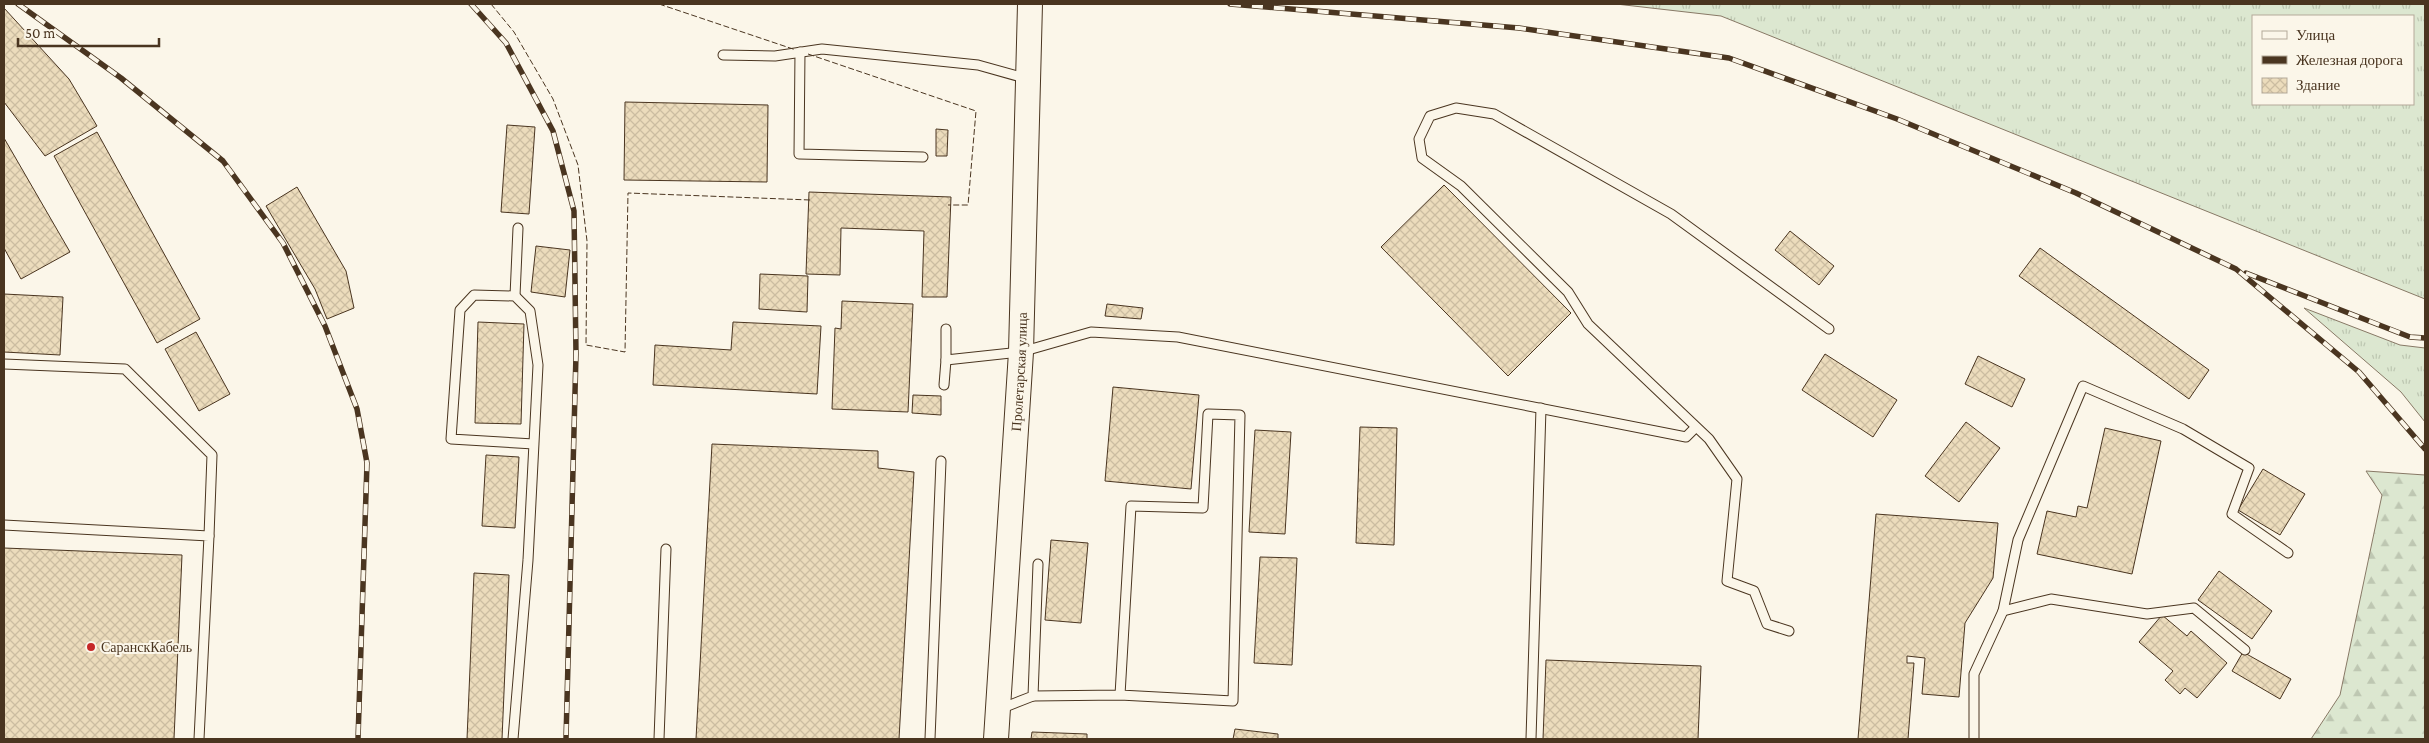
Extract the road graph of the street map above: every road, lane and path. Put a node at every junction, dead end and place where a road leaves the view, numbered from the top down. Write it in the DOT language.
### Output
graph roads {
  1 [pos="1030,4"];
  2 [pos="800,52"];
  3 [pos="723,55"];
  4 [pos="1028,79"];
  5 [pos="923,157"];
  6 [pos="518,228"];
  7 [pos="514,296"];
  8 [pos="946,328"];
  9 [pos="1829,330"];
  10 [pos="1021,352"];
  11 [pos="946,360"];
  12 [pos="4,364"];
  13 [pos="944,385"];
  14 [pos="1541,408"];
  15 [pos="1695,428"];
  16 [pos="534,444"];
  17 [pos="941,461"];
  18 [pos="4,525"];
  19 [pos="209,536"];
  20 [pos="666,548"];
  21 [pos="2288,553"];
  22 [pos="1038,564"];
  23 [pos="2003,611"];
  24 [pos="1789,631"];
  25 [pos="2245,650"];
  26 [pos="1033,696"];
  27 [pos="1120,696"];
  28 [pos="998,710"];
  29 [pos="199,739"];
  30 [pos="514,739"];
  31 [pos="659,739"];
  32 [pos="930,739"];
  33 [pos="996,739"];
  34 [pos="1531,739"];
  35 [pos="1974,739"];
  1 -- 4 [label="street, Пролетарская улица"];
  2 -- 3 [label="lane"];
  2 -- 4 [label="lane"];
  2 -- 5 [label="lane"];
  4 -- 10 [label="street, Пролетарская улица"];
  6 -- 7 [label="lane"];
  7 -- 16 [label="lane"];
  7 -- 16 [label="lane"];
  8 -- 11 [label="lane"];
  9 -- 15 [label="lane"];
  10 -- 11 [label="lane"];
  10 -- 14 [label="lane"];
  10 -- 28 [label="street, Пролетарская улица"];
  11 -- 13 [label="lane"];
  12 -- 19 [label="lane"];
  14 -- 15 [label="lane"];
  14 -- 34 [label="lane"];
  15 -- 24 [label="lane"];
  16 -- 30 [label="lane"];
  17 -- 32 [label="lane"];
  18 -- 19 [label="lane"];
  19 -- 29 [label="lane"];
  20 -- 31 [label="lane"];
  21 -- 23 [label="lane"];
  22 -- 26 [label="lane"];
  23 -- 25 [label="lane"];
  23 -- 35 [label="lane"];
  26 -- 27 [label="lane"];
  26 -- 28 [label="lane"];
  27 -- 27 [label="lane"];
  28 -- 33 [label="street, Пролетарская улица"];
}
